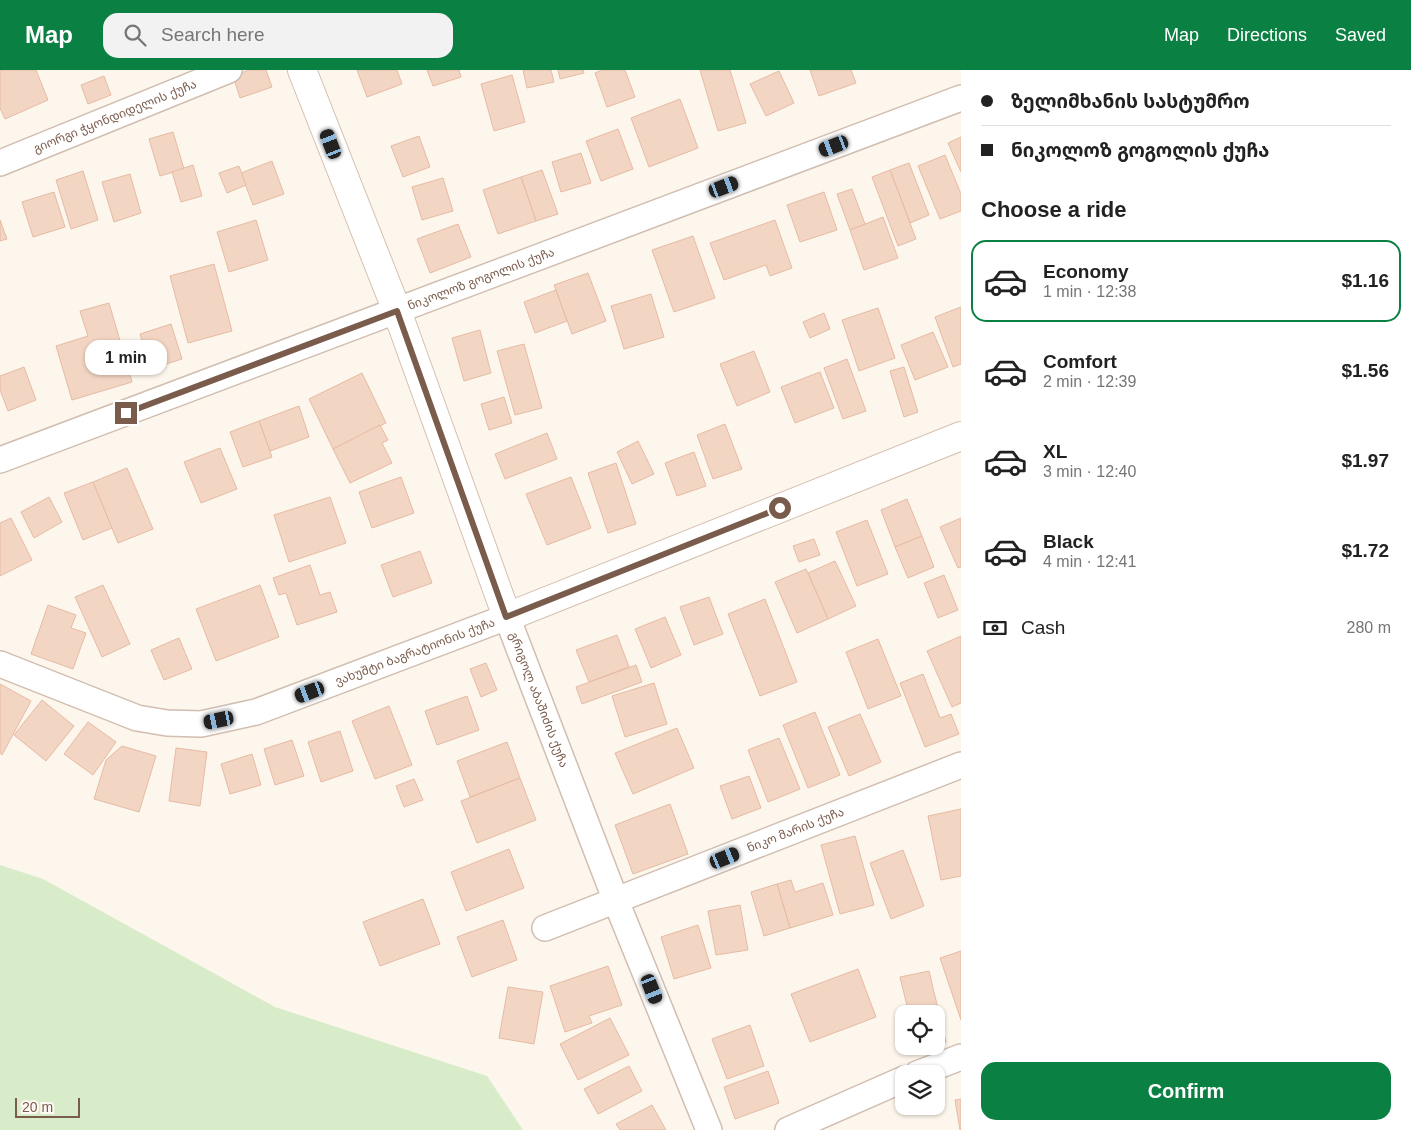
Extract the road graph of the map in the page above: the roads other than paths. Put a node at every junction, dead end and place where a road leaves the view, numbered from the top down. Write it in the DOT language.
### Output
graph roads {
  1 [pos="229,70"];
  2 [pos="302,70"];
  3 [pos="961,98"];
  4 [pos="0,162"];
  5 [pos="397,311"];
  6 [pos="961,436"];
  7 [pos="0,460"];
  8 [pos="506,617"];
  9 [pos="0,664"];
  10 [pos="961,765"];
  11 [pos="616,901"];
  12 [pos="545,928"];
  13 [pos="961,1057"];
  14 [pos="940,1065"];
  15 [pos="895,1083"];
  16 [pos="709,1130"];
  17 [pos="788,1130"];
  1 -- 4 [label="street, გიორგი ჭყონდიდელის ქუჩა"];
  2 -- 5 [label="street, გრიგოლ აბაშიძის ქუჩა"];
  3 -- 5 [label="street, ნიკოლოზ გოგოლის ქუჩა"];
  5 -- 7 [label="street, ნიკოლოზ გოგოლის ქუჩა"];
  5 -- 8 [label="street, გრიგოლ აბაშიძის ქუჩა"];
  6 -- 8 [label="street, ვახუშტი ბაგრატიონის ქუჩა"];
  8 -- 9 [label="street, ვახუშტი ბაგრატიონის ქუჩა"];
  8 -- 11 [label="street, გრიგოლ აბაშიძის ქუჩა"];
  10 -- 11 [label="street, ნიკო მარის ქუჩა"];
  11 -- 12 [label="street, ნიკო მარის ქუჩა"];
  11 -- 16 [label="street, გრიგოლ აბაშიძის ქუჩა"];
  13 -- 14 [label="street"];
  15 -- 17 [label="street"];
}
